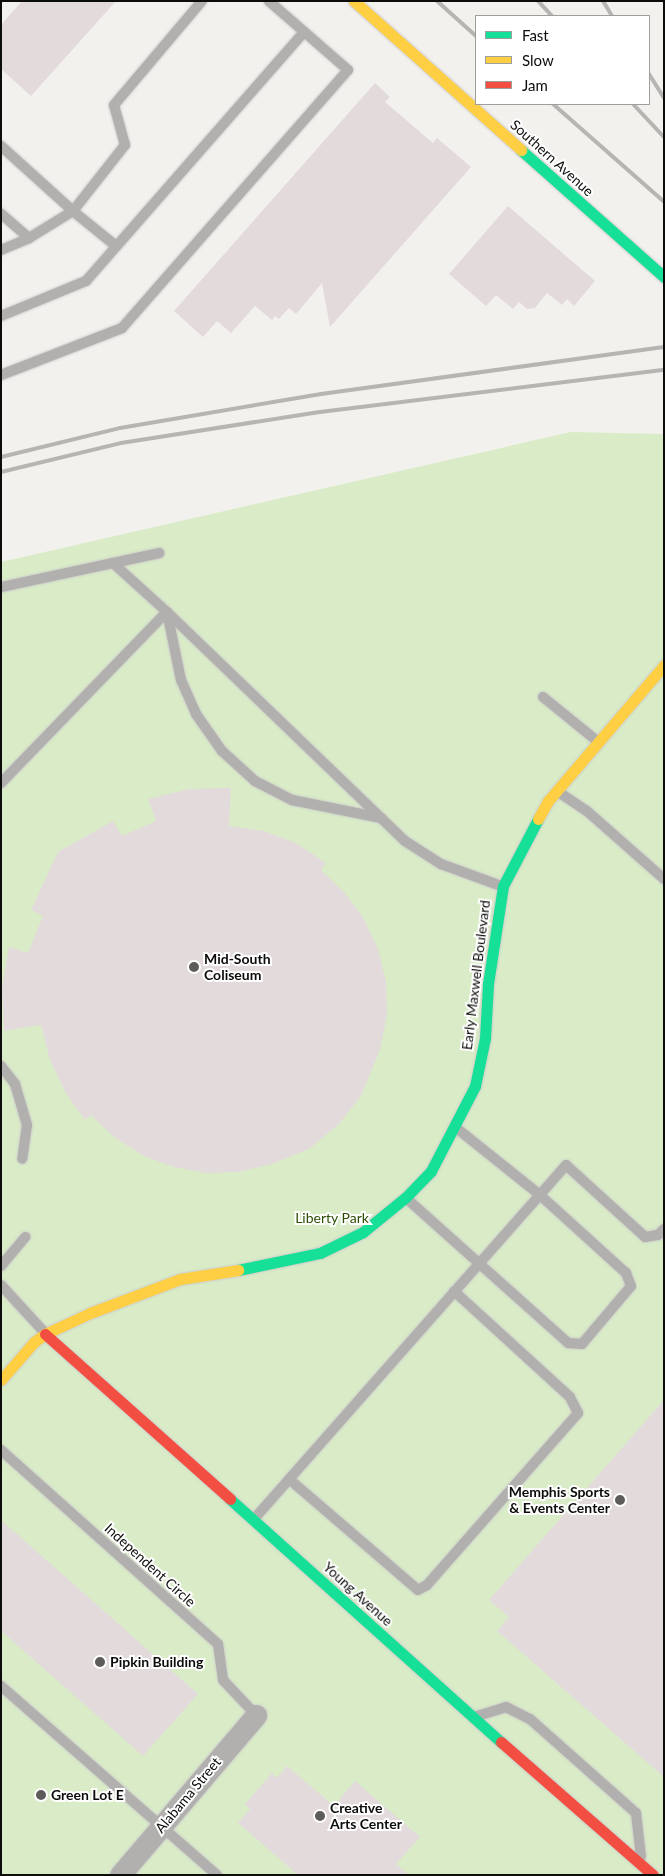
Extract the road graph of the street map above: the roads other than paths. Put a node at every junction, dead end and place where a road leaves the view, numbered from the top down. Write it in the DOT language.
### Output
graph roads {
  1 [pos="202,1"];
  2 [pos="269,1"];
  3 [pos="354,1"];
  4 [pos="304,32"];
  5 [pos="1,146"];
  6 [pos="73,211"];
  7 [pos="1,214"];
  8 [pos="29,238"];
  9 [pos="116,246"];
  10 [pos="1,250"];
  11 [pos="664,278"];
  12 [pos="1,316"];
  13 [pos="1,375"];
  14 [pos="159,552"];
  15 [pos="114,562"];
  16 [pos="1,588"];
  17 [pos="167,612"];
  18 [pos="664,665"];
  19 [pos="543,697"];
  20 [pos="597,741"];
  21 [pos="1,783"];
  22 [pos="556,791"];
  23 [pos="381,818"];
  24 [pos="664,879"];
  25 [pos="503,886"];
  26 [pos="1,1066"];
  27 [pos="454,1127"];
  28 [pos="22,1159"];
  29 [pos="540,1195"];
  30 [pos="406,1197"];
  31 [pos="664,1230"];
  32 [pos="25,1237"];
  33 [pos="480,1263"];
  34 [pos="1,1266"];
  35 [pos="1,1285"];
  36 [pos="454,1291"];
  37 [pos="45,1334"];
  38 [pos="1,1380"];
  39 [pos="1,1450"];
  40 [pos="289,1479"];
  41 [pos="253,1520"];
  42 [pos="1,1686"];
  43 [pos="256,1715"];
  44 [pos="474,1718"];
  45 [pos="161,1827"];
  46 [pos="642,1864"];
  47 [pos="120,1875"];
  48 [pos="217,1875"];
  49 [pos="653,1875"];
  1 -- 6 [label="lane"];
  2 -- 4 [label="lane"];
  3 -- 11 [label="street, Southern Avenue"];
  4 -- 9 [label="lane"];
  4 -- 13 [label="lane"];
  5 -- 6 [label="lane"];
  6 -- 8 [label="lane"];
  6 -- 9 [label="lane"];
  7 -- 8 [label="lane"];
  8 -- 10 [label="lane"];
  9 -- 12 [label="lane"];
  14 -- 15 [label="lane"];
  15 -- 16 [label="lane"];
  15 -- 17 [label="lane"];
  17 -- 21 [label="lane"];
  17 -- 23 [label="lane"];
  17 -- 23 [label="lane"];
  18 -- 20 [label="street, Early Maxwell Boulevard"];
  19 -- 20 [label="lane"];
  20 -- 22 [label="street, Early Maxwell Boulevard"];
  22 -- 24 [label="lane"];
  22 -- 25 [label="street, Early Maxwell Boulevard"];
  23 -- 25 [label="lane"];
  25 -- 27 [label="street, Early Maxwell Boulevard"];
  26 -- 28 [label="lane"];
  27 -- 29 [label="lane"];
  27 -- 30 [label="street, Early Maxwell Boulevard"];
  29 -- 31 [label="lane"];
  29 -- 33 [label="lane"];
  29 -- 33 [label="lane"];
  30 -- 33 [label="lane"];
  30 -- 37 [label="street, Early Maxwell Boulevard"];
  32 -- 34 [label="lane"];
  33 -- 36 [label="lane"];
  35 -- 37 [label="lane"];
  36 -- 40 [label="lane"];
  36 -- 40 [label="lane"];
  37 -- 38 [label="street, Early Maxwell Boulevard"];
  37 -- 41 [label="street, Young Avenue"];
  39 -- 43 [label="lane, Independent Circle"];
  40 -- 41 [label="lane"];
  41 -- 44 [label="street, Young Avenue"];
  42 -- 45 [label="lane"];
  43 -- 45 [label="street, Alabama Street"];
  44 -- 46 [label="street, Young Avenue"];
  44 -- 46 [label="lane"];
  45 -- 47 [label="street, Alabama Street"];
  45 -- 48 [label="lane"];
  46 -- 49 [label="street, Young Avenue"];
}
